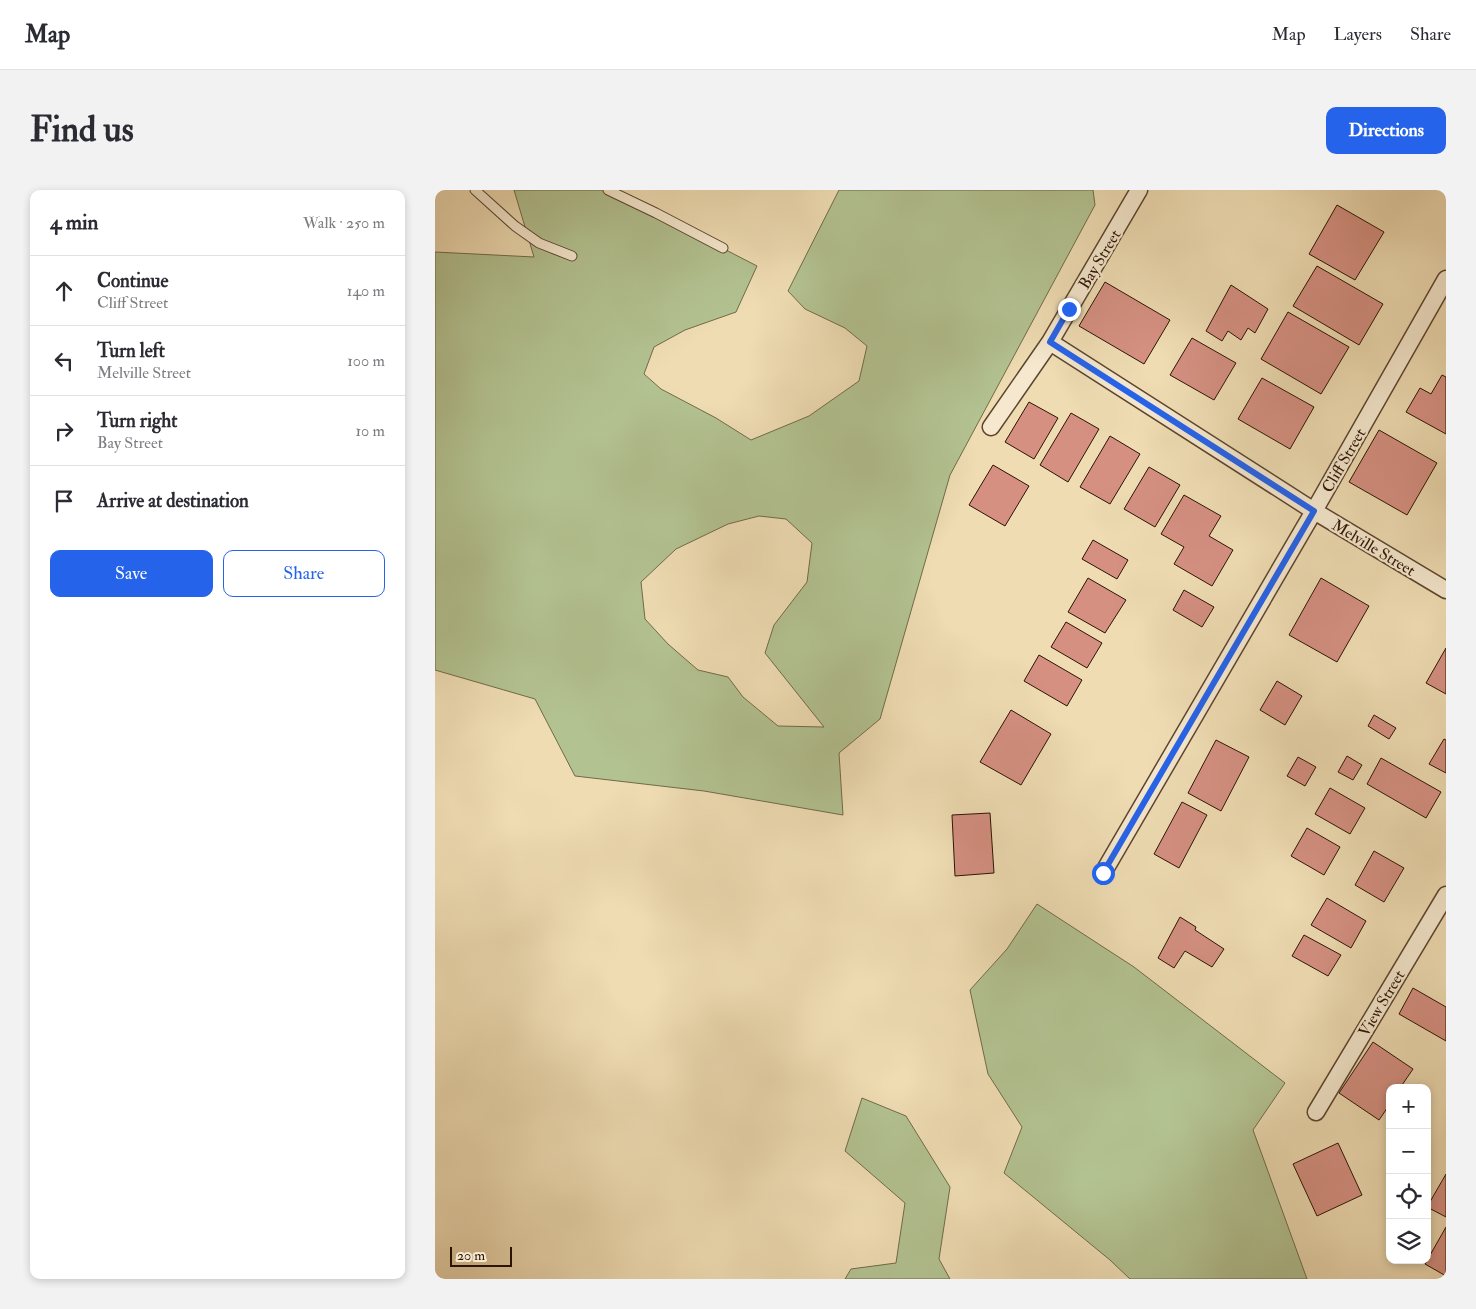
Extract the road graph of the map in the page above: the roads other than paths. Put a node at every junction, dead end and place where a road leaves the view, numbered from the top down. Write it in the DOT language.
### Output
graph roads {
  1 [pos="475,190"];
  2 [pos="608,190"];
  3 [pos="1139,190"];
  4 [pos="723,248"];
  5 [pos="571,256"];
  6 [pos="1446,279"];
  7 [pos="1050,342"];
  8 [pos="991,427"];
  9 [pos="1314,511"];
  10 [pos="1446,590"];
  11 [pos="1103,873"];
  12 [pos="1446,895"];
  13 [pos="1316,1112"];
  1 -- 5 [label="lane"];
  2 -- 4 [label="lane"];
  3 -- 7 [label="street, Bay Street"];
  6 -- 9 [label="street, Cliff Street"];
  7 -- 8 [label="street, Bay Street"];
  7 -- 9 [label="street, Melville Street"];
  9 -- 10 [label="street, Melville Street"];
  9 -- 11 [label="street, Cliff Street"];
  12 -- 13 [label="street, View Street"];
}
